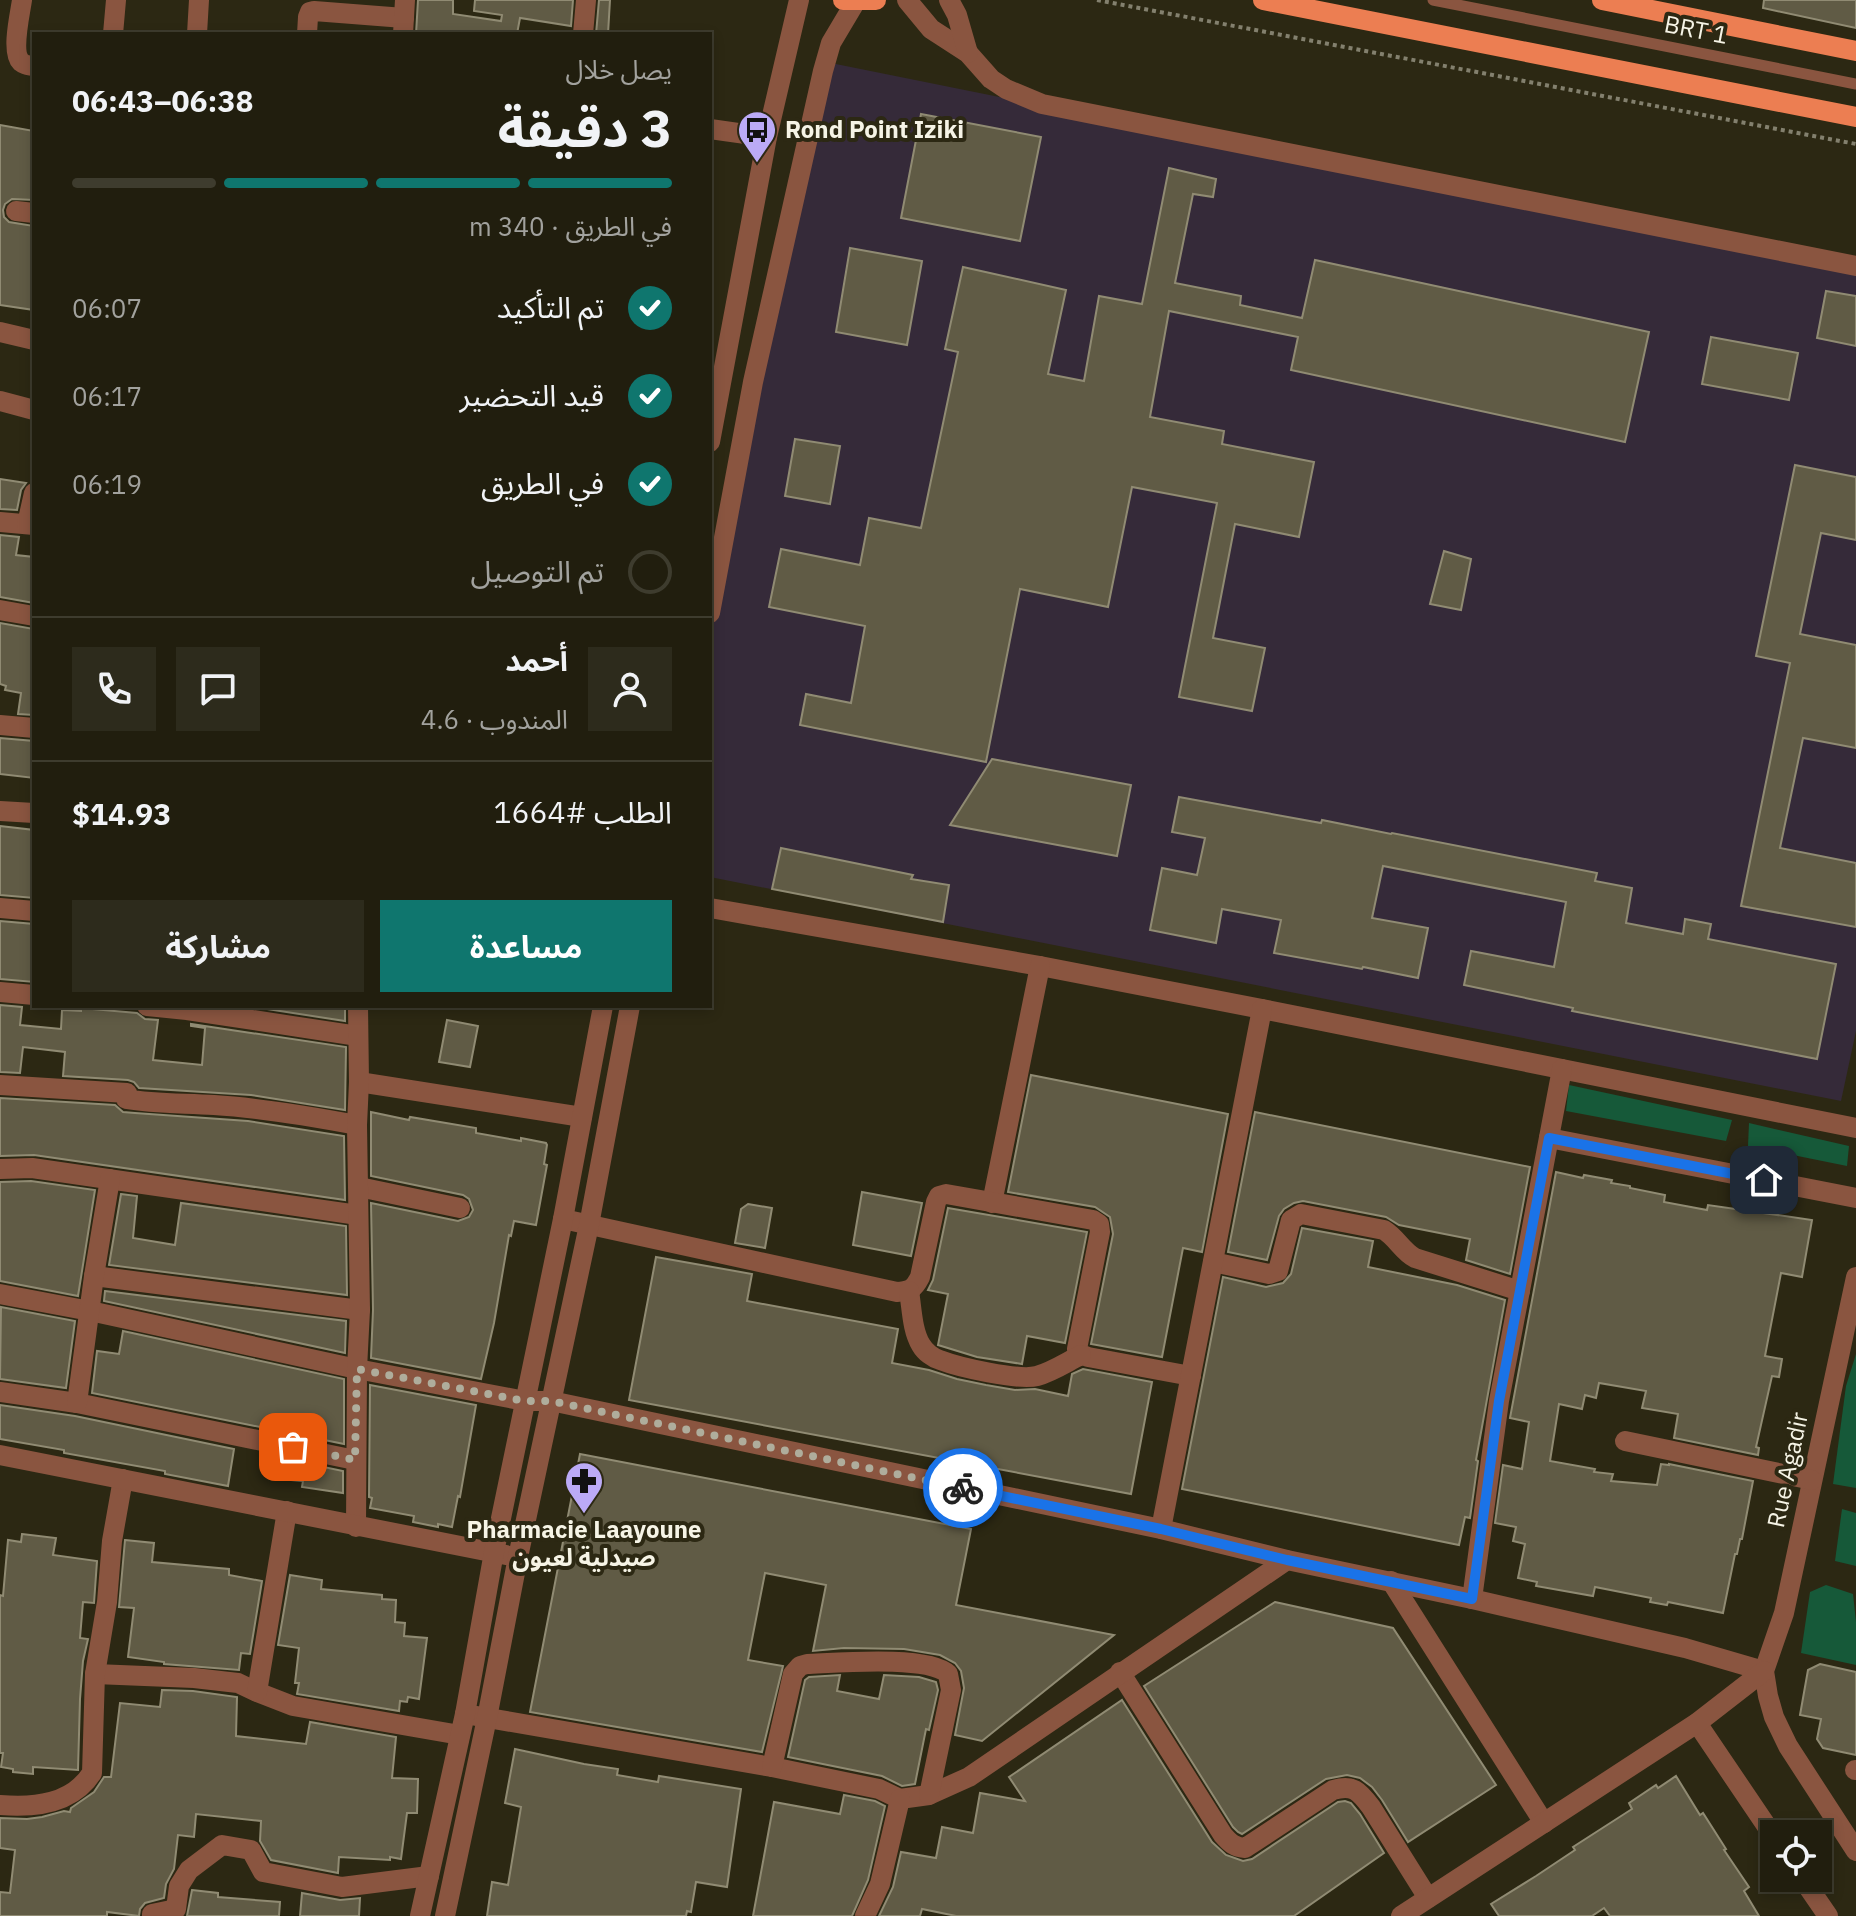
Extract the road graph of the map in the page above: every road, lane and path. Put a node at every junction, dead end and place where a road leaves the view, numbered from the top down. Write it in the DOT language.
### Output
graph roads {
  1 [pos="22,0"];
  2 [pos="116,0"];
  3 [pos="199,0"];
  4 [pos="586,0"];
  5 [pos="799,0"];
  6 [pos="858,0"];
  7 [pos="907,0"];
  8 [pos="949,0"];
  9 [pos="1097,0"];
  10 [pos="1263,0"];
  11 [pos="1433,0"];
  12 [pos="1602,0"];
  13 [pos="404,17"];
  14 [pos="113,32"];
  15 [pos="197,32"];
  16 [pos="307,32"];
  17 [pos="583,32"];
  18 [pos="1856,51"];
  19 [pos="968,53"];
  20 [pos="32,66"];
  21 [pos="1856,84"];
  22 [pos="1856,117"];
  23 [pos="712,129"];
  24 [pos="767,137"];
  25 [pos="1856,144"];
  26 [pos="1856,266"];
  27 [pos="0,332"];
  28 [pos="32,340"];
  29 [pos="0,401"];
  30 [pos="32,409"];
  31 [pos="712,431"];
  32 [pos="0,522"];
  33 [pos="31,525"];
  34 [pos="712,602"];
  35 [pos="0,610"];
  36 [pos="32,616"];
  37 [pos="0,725"];
  38 [pos="32,728"];
  39 [pos="0,811"];
  40 [pos="32,813"];
  41 [pos="0,908"];
  42 [pos="712,908"];
  43 [pos="32,911"];
  44 [pos="1040,966"];
  45 [pos="0,992"];
  46 [pos="32,995"];
  47 [pos="167,1008"];
  48 [pos="358,1008"];
  49 [pos="603,1008"];
  50 [pos="630,1008"];
  51 [pos="1262,1009"];
  52 [pos="358,1036"];
  53 [pos="1562,1069"];
  54 [pos="359,1082"];
  55 [pos="0,1085"];
  56 [pos="582,1117"];
  57 [pos="357,1125"];
  58 [pos="1856,1128"];
  59 [pos="1549,1138"];
  60 [pos="0,1169"];
  61 [pos="110,1179"];
  62 [pos="359,1187"];
  63 [pos="1856,1198"];
  64 [pos="992,1203"];
  65 [pos="460,1208"];
  66 [pos="358,1215"];
  67 [pos="563,1219"];
  68 [pos="589,1225"];
  69 [pos="1213,1262"];
  70 [pos="94,1276"];
  71 [pos="909,1291"];
  72 [pos="1520,1291"];
  73 [pos="1855,1291"];
  74 [pos="0,1294"];
  75 [pos="360,1310"];
  76 [pos="90,1311"];
  77 [pos="1081,1355"];
  78 [pos="357,1369"];
  79 [pos="1191,1376"];
  80 [pos="0,1392"];
  81 [pos="525,1401"];
  82 [pos="551,1401"];
  83 [pos="77,1403"];
  84 [pos="1625,1441"];
  85 [pos="0,1455"];
  86 [pos="355,1460"];
  87 [pos="123,1479"];
  88 [pos="1812,1480"];
  89 [pos="287,1511"];
  90 [pos="356,1527"];
  91 [pos="1161,1529"];
  92 [pos="494,1552"];
  93 [pos="518,1557"];
  94 [pos="1287,1560"];
  95 [pos="1391,1581"];
  96 [pos="1472,1599"];
  97 [pos="1764,1671"];
  98 [pos="1120,1672"];
  99 [pos="95,1674"];
  100 [pos="257,1692"];
  101 [pos="465,1714"];
  102 [pos="487,1718"];
  103 [pos="1697,1723"];
  104 [pos="460,1735"];
  105 [pos="772,1767"];
  106 [pos="929,1795"];
  107 [pos="900,1799"];
  108 [pos="0,1805"];
  109 [pos="1763,1820"];
  110 [pos="1544,1823"];
  111 [pos="1856,1851"];
  112 [pos="429,1876"];
  113 [pos="1812,1892"];
  114 [pos="1428,1898"];
  115 [pos="152,1916"];
  116 [pos="420,1916"];
  117 [pos="445,1916"];
  118 [pos="865,1916"];
  119 [pos="1401,1916"];
  120 [pos="1828,1916"];
  1 -- 20 [label="street"];
  2 -- 14 [label="street"];
  3 -- 15 [label="street"];
  4 -- 17 [label="street"];
  5 -- 24 [label="street"];
  6 -- 34 [label="street"];
  7 -- 19 [label="street"];
  8 -- 19 [label="street"];
  9 -- 25 [label="path"];
  10 -- 22 [label="main road"];
  11 -- 21 [label="lane, BRT 1"];
  12 -- 18 [label="main road"];
  13 -- 16 [label="street"];
  19 -- 26 [label="street"];
  23 -- 24 [label="street"];
  24 -- 31 [label="street"];
  27 -- 28 [label="street"];
  29 -- 30 [label="street"];
  32 -- 33 [label="street"];
  35 -- 36 [label="street"];
  37 -- 38 [label="street"];
  39 -- 40 [label="street"];
  41 -- 43 [label="street"];
  42 -- 44 [label="street"];
  44 -- 51 [label="street"];
  44 -- 64 [label="street"];
  45 -- 46 [label="street"];
  47 -- 52 [label="street"];
  48 -- 52 [label="street"];
  49 -- 56 [label="street"];
  50 -- 68 [label="street"];
  51 -- 53 [label="street"];
  51 -- 69 [label="street"];
  52 -- 54 [label="street"];
  53 -- 58 [label="street"];
  53 -- 59 [label="street"];
  54 -- 56 [label="street"];
  54 -- 57 [label="street"];
  55 -- 57 [label="street"];
  56 -- 67 [label="street"];
  57 -- 62 [label="street"];
  59 -- 63 [label="street"];
  59 -- 72 [label="street"];
  60 -- 61 [label="street"];
  61 -- 66 [label="street"];
  61 -- 70 [label="street"];
  62 -- 65 [label="street"];
  62 -- 66 [label="street"];
  64 -- 71 [label="street"];
  64 -- 77 [label="street"];
  66 -- 75 [label="street"];
  67 -- 68 [label="street"];
  67 -- 81 [label="street"];
  68 -- 71 [label="street"];
  68 -- 82 [label="street"];
  69 -- 72 [label="street"];
  69 -- 79 [label="street"];
  70 -- 75 [label="street"];
  70 -- 76 [label="street"];
  71 -- 77 [label="street"];
  72 -- 96 [label="street"];
  73 -- 88 [label="street, Rue Agadir"];
  74 -- 76 [label="street"];
  75 -- 78 [label="street"];
  76 -- 78 [label="street"];
  76 -- 83 [label="street"];
  77 -- 79 [label="street"];
  78 -- 81 [label="street"];
  78 -- 86 [label="street"];
  79 -- 91 [label="street"];
  80 -- 83 [label="street"];
  81 -- 82 [label="street"];
  81 -- 92 [label="street"];
  82 -- 91 [label="street"];
  82 -- 93 [label="street"];
  83 -- 86 [label="street"];
  84 -- 88 [label="street"];
  85 -- 87 [label="street"];
  86 -- 90 [label="street"];
  87 -- 89 [label="street"];
  87 -- 99 [label="street"];
  88 -- 97 [label="street, Rue Agadir"];
  89 -- 90 [label="street"];
  89 -- 100 [label="street"];
  90 -- 92 [label="street"];
  91 -- 94 [label="street"];
  92 -- 93 [label="street"];
  92 -- 101 [label="street"];
  93 -- 102 [label="street"];
  94 -- 95 [label="street"];
  94 -- 98 [label="street"];
  95 -- 96 [label="street"];
  95 -- 110 [label="street"];
  96 -- 97 [label="street"];
  97 -- 103 [label="street"];
  97 -- 111 [label="street"];
  98 -- 106 [label="street"];
  98 -- 114 [label="street"];
  99 -- 100 [label="street"];
  99 -- 108 [label="street"];
  100 -- 104 [label="street"];
  101 -- 102 [label="street"];
  101 -- 104 [label="street"];
  102 -- 105 [label="street"];
  102 -- 117 [label="street"];
  103 -- 109 [label="street"];
  103 -- 110 [label="street"];
  104 -- 112 [label="street"];
  105 -- 106 [label="street"];
  105 -- 107 [label="street"];
  106 -- 107 [label="street"];
  107 -- 118 [label="street"];
  110 -- 114 [label="street"];
  112 -- 115 [label="street"];
  112 -- 116 [label="street"];
  113 -- 120 [label="street"];
  114 -- 119 [label="street"];
}
